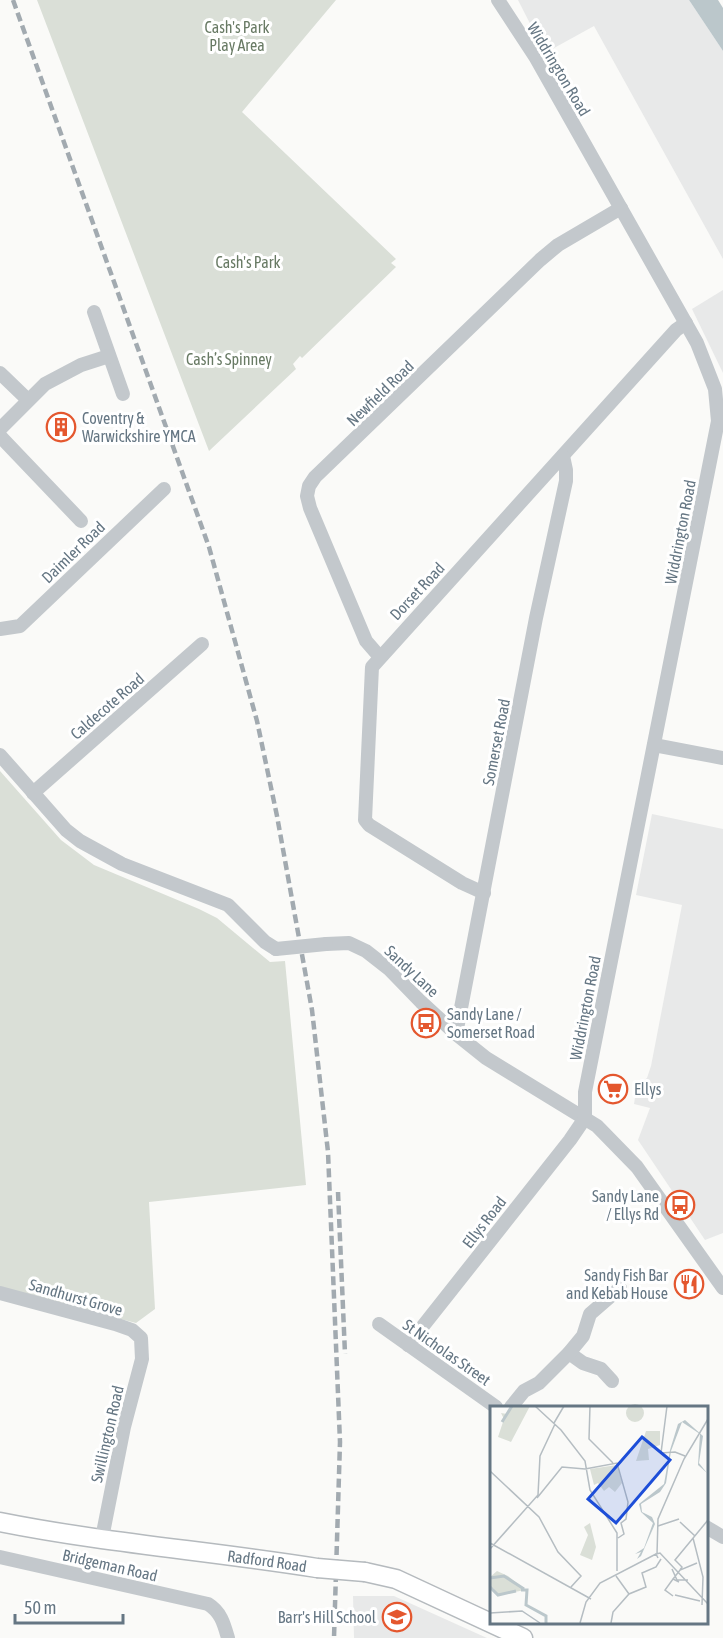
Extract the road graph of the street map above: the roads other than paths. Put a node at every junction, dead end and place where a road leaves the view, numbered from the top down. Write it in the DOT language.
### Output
graph roads {
  1 [pos="498,0"];
  2 [pos="621,208"];
  3 [pos="94,312"];
  4 [pos="686,323"];
  5 [pos="109,356"];
  6 [pos="0,373"];
  7 [pos="123,394"];
  8 [pos="28,400"];
  9 [pos="0,429"];
  10 [pos="0,436"];
  11 [pos="563,456"];
  12 [pos="717,462"];
  13 [pos="164,489"];
  14 [pos="81,521"];
  15 [pos="0,629"];
  16 [pos="202,644"];
  17 [pos="379,656"];
  18 [pos="654,745"];
  19 [pos="0,755"];
  20 [pos="723,758"];
  21 [pos="33,793"];
  22 [pos="483,893"];
  23 [pos="456,1034"];
  24 [pos="585,1118"];
  25 [pos="620,1288"];
  26 [pos="723,1288"];
  27 [pos="0,1293"];
  28 [pos="379,1323"];
  29 [pos="141,1338"];
  30 [pos="408,1345"];
  31 [pos="569,1353"];
  32 [pos="612,1381"];
  33 [pos="495,1406"];
  34 [pos="512,1406"];
  35 [pos="0,1522"];
  36 [pos="708,1528"];
  37 [pos="723,1537"];
  38 [pos="102,1538"];
  39 [pos="0,1557"];
  40 [pos="490,1623"];
  41 [pos="491,1623"];
  42 [pos="228,1638"];
  43 [pos="523,1638"];
  1 -- 2 [label="street, Widdrington Road"];
  2 -- 4 [label="street, Widdrington Road"];
  2 -- 17 [label="street, Newfield Road"];
  3 -- 5 [label="street"];
  4 -- 11 [label="street, Dorset Road"];
  4 -- 12 [label="street, Widdrington Road"];
  5 -- 7 [label="street"];
  5 -- 8 [label="street"];
  6 -- 8 [label="street"];
  8 -- 9 [label="street"];
  10 -- 14 [label="street"];
  11 -- 17 [label="street, Dorset Road"];
  11 -- 22 [label="street, Somerset Road"];
  12 -- 18 [label="street, Widdrington Road"];
  13 -- 15 [label="street, Daimler Road"];
  16 -- 21 [label="street, Caldecote Road"];
  17 -- 22 [label="street, Dorset Road"];
  18 -- 20 [label="street"];
  18 -- 24 [label="street, Widdrington Road"];
  19 -- 21 [label="street, Sandy Lane"];
  21 -- 23 [label="street, Sandy Lane, bridge"];
  22 -- 23 [label="street, Somerset Road"];
  23 -- 24 [label="street, Sandy Lane"];
  24 -- 26 [label="street, Sandy Lane"];
  24 -- 30 [label="street, Ellys Road"];
  25 -- 31 [label="street"];
  27 -- 29 [label="street, Sandhurst Grove"];
  28 -- 30 [label="street, St Nicholas Street"];
  29 -- 38 [label="street, Swillington Road"];
  30 -- 33 [label="street, St Nicholas Street"];
  31 -- 32 [label="street"];
  31 -- 34 [label="street"];
  35 -- 38 [label="main road, Radford Road"];
  36 -- 37 [label="street"];
  38 -- 40 [label="main road, Radford Road, bridge"];
  39 -- 42 [label="street, Bridgeman Road"];
  41 -- 43 [label="main road, Radford Road, bridge"];
}
